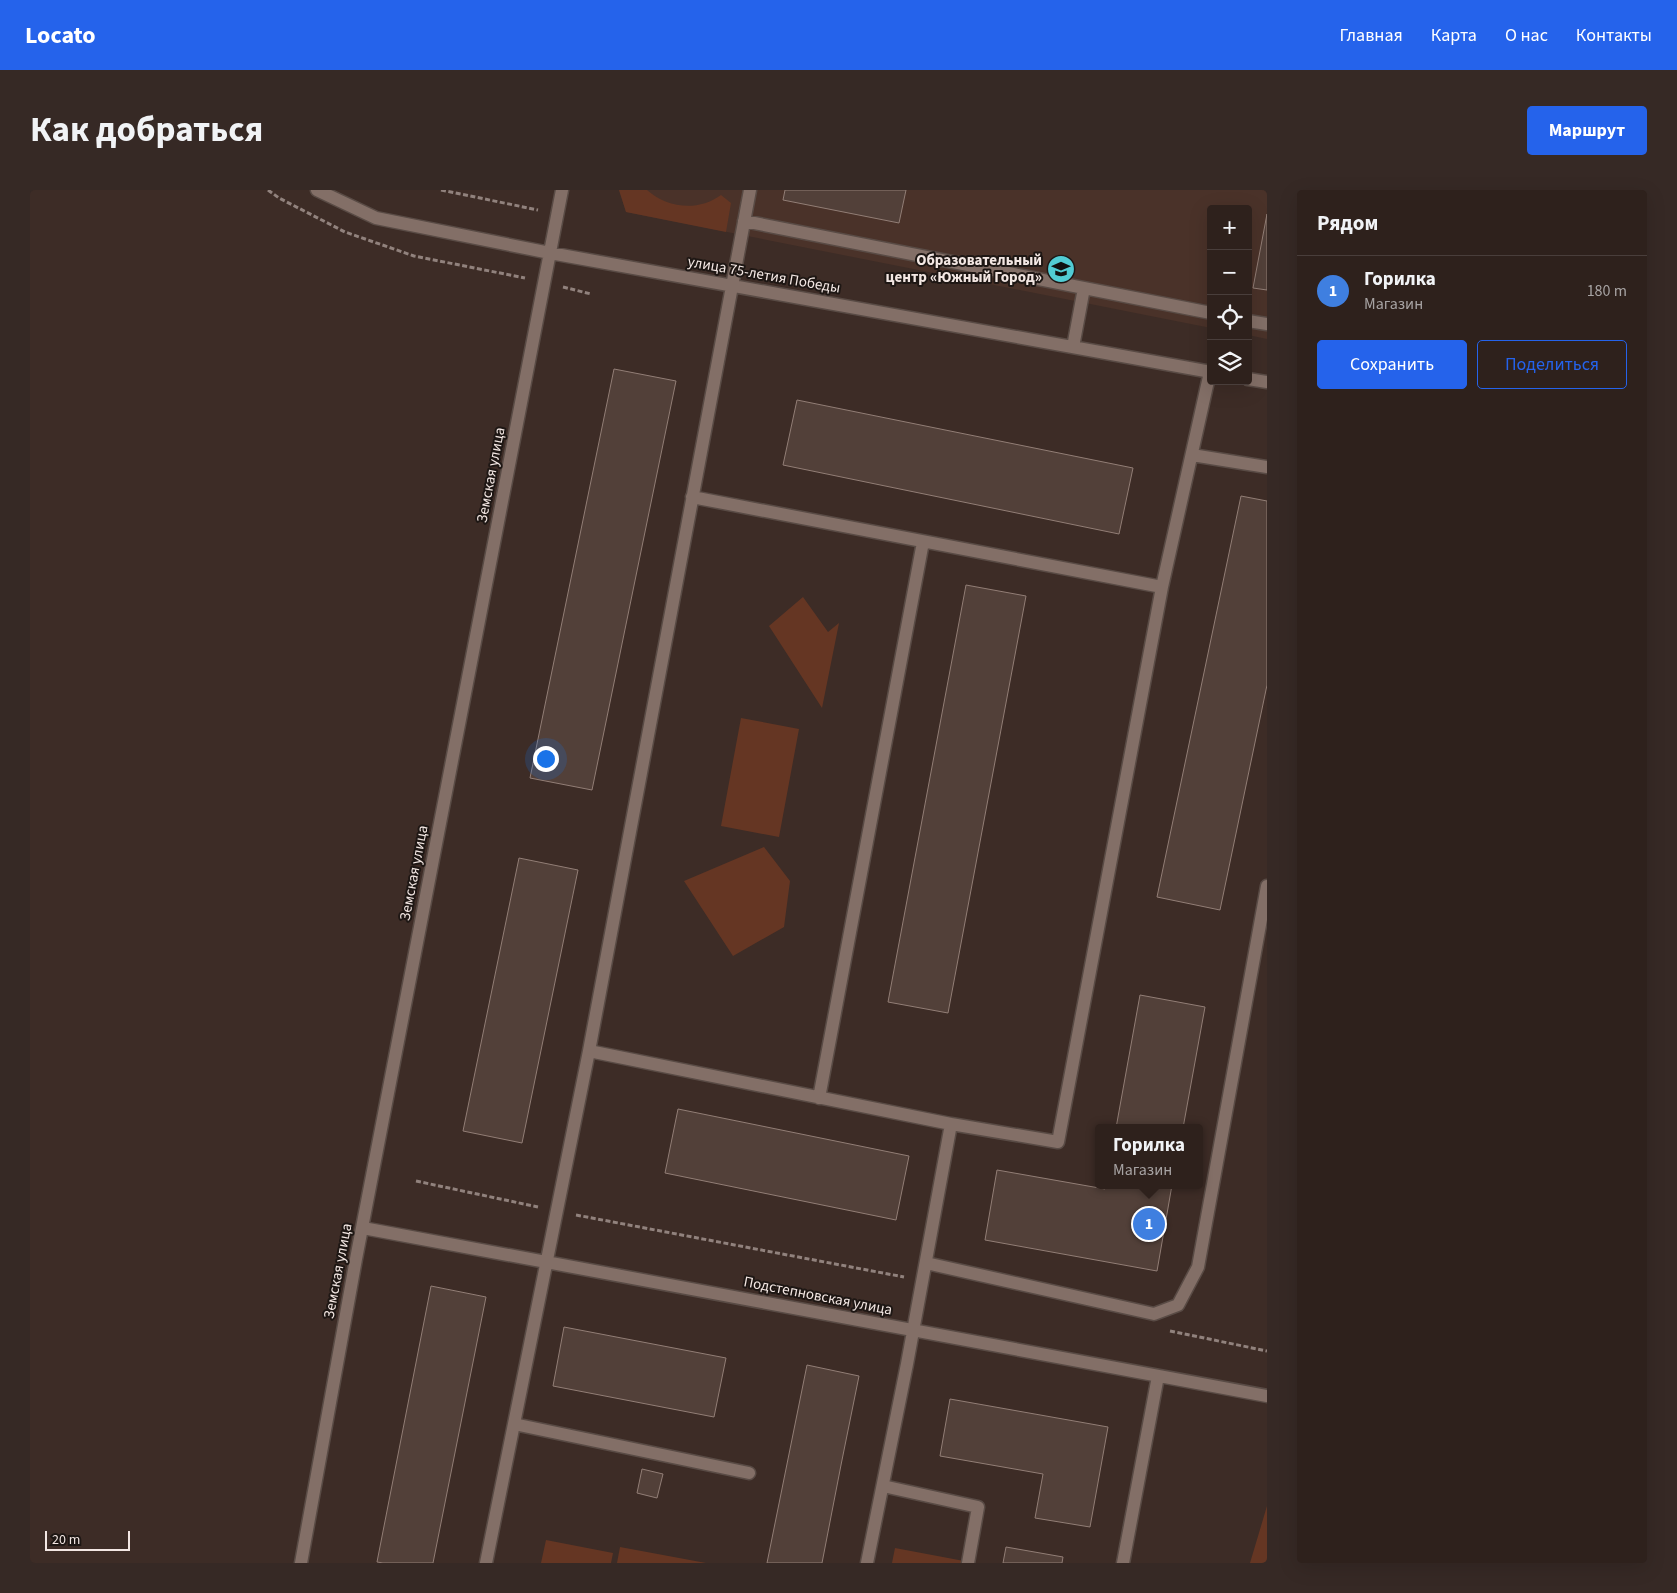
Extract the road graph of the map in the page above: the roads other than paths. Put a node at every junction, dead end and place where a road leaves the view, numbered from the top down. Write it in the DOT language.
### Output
graph roads {
  1 [pos="317,190"];
  2 [pos="562,190"];
  3 [pos="750,190"];
  4 [pos="744,221"];
  5 [pos="550,253"];
  6 [pos="732,286"];
  7 [pos="1084,288"];
  8 [pos="1207,312"];
  9 [pos="1252,322"];
  10 [pos="1267,324"];
  11 [pos="1073,347"];
  12 [pos="1207,371"];
  13 [pos="1252,380"];
  14 [pos="1267,382"];
  15 [pos="1207,385"];
  16 [pos="1192,455"];
  17 [pos="1267,467"];
  18 [pos="692,497"];
  19 [pos="923,542"];
  20 [pos="1162,587"];
  21 [pos="1267,886"];
  22 [pos="589,1051"];
  23 [pos="819,1098"];
  24 [pos="951,1124"];
  25 [pos="362,1228"];
  26 [pos="546,1262"];
  27 [pos="926,1263"];
  28 [pos="913,1330"];
  29 [pos="1158,1376"];
  30 [pos="1267,1396"];
  31 [pos="514,1424"];
  32 [pos="749,1473"];
  33 [pos="883,1486"];
  34 [pos="301,1563"];
  35 [pos="486,1563"];
  36 [pos="868,1563"];
  37 [pos="968,1563"];
  38 [pos="1123,1563"];
  1 -- 5 [label="street, улица 75-летия Победы"];
  2 -- 5 [label="street, Земская улица"];
  3 -- 4 [label="street"];
  4 -- 6 [label="street"];
  4 -- 7 [label="street"];
  5 -- 6 [label="street, улица 75-летия Победы"];
  5 -- 25 [label="street, Земская улица"];
  6 -- 11 [label="street, улица 75-летия Победы"];
  6 -- 18 [label="street"];
  7 -- 8 [label="street"];
  7 -- 11 [label="street"];
  9 -- 10 [label="street"];
  11 -- 12 [label="street, улица 75-летия Победы"];
  13 -- 14 [label="street"];
  15 -- 16 [label="street"];
  16 -- 17 [label="street"];
  16 -- 20 [label="street"];
  18 -- 19 [label="street"];
  18 -- 22 [label="street"];
  19 -- 20 [label="street"];
  19 -- 23 [label="street"];
  20 -- 24 [label="street"];
  21 -- 27 [label="street"];
  22 -- 23 [label="street"];
  22 -- 26 [label="street"];
  23 -- 24 [label="street"];
  24 -- 27 [label="street"];
  25 -- 26 [label="street, Подстепновская улица"];
  25 -- 34 [label="street, Земская улица"];
  26 -- 28 [label="street, Подстепновская улица"];
  26 -- 31 [label="street"];
  27 -- 28 [label="street"];
  28 -- 29 [label="street, Подстепновская улица"];
  28 -- 33 [label="street"];
  29 -- 30 [label="street, Подстепновская улица"];
  29 -- 38 [label="street"];
  31 -- 32 [label="street"];
  31 -- 35 [label="street"];
  33 -- 36 [label="street"];
  33 -- 37 [label="street"];
}
